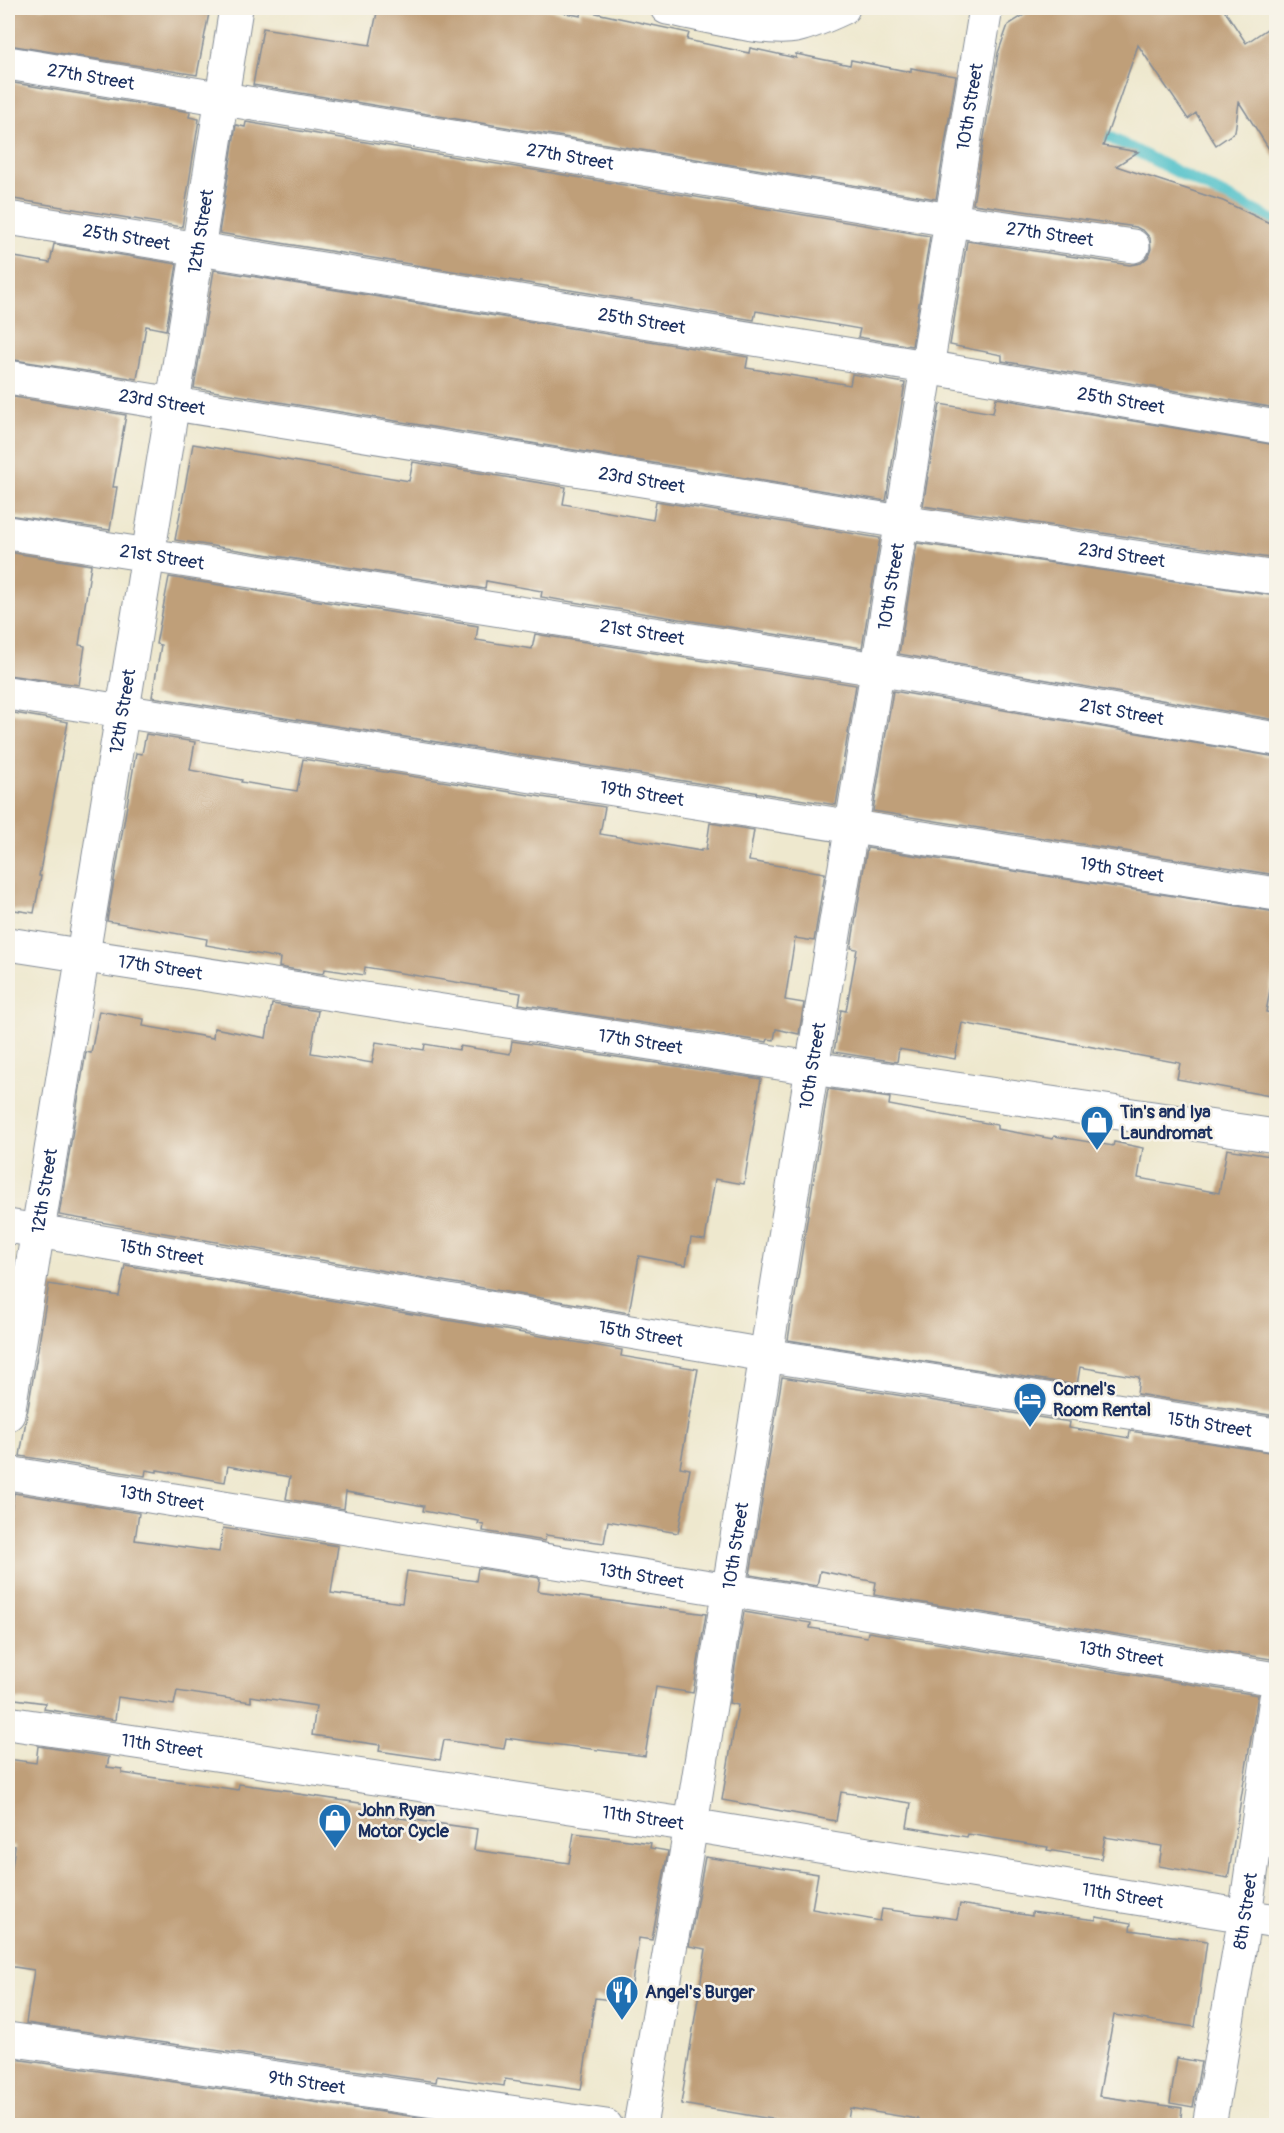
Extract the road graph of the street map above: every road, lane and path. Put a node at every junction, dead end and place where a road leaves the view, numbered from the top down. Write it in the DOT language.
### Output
graph roads {
  1 [pos="236,8"];
  2 [pos="667,8"];
  3 [pos="843,8"];
  4 [pos="986,8"];
  5 [pos="8,63"];
  6 [pos="222,99"];
  7 [pos="8,218"];
  8 [pos="950,220"];
  9 [pos="1133,246"];
  10 [pos="198,249"];
  11 [pos="926,367"];
  12 [pos="8,377"];
  13 [pos="173,403"];
  14 [pos="1276,427"];
  15 [pos="901,522"];
  16 [pos="8,532"];
  17 [pos="148,555"];
  18 [pos="1276,578"];
  19 [pos="877,669"];
  20 [pos="8,693"];
  21 [pos="123,711"];
  22 [pos="1276,739"];
  23 [pos="852,826"];
  24 [pos="1276,894"];
  25 [pos="8,944"];
  26 [pos="83,957"];
  27 [pos="812,1068"];
  28 [pos="1276,1136"];
  29 [pos="23,1228"];
  30 [pos="765,1355"];
  31 [pos="8,1414"];
  32 [pos="1276,1435"];
  33 [pos="8,1473"];
  34 [pos="727,1591"];
  35 [pos="1276,1679"];
  36 [pos="1276,1698"];
  37 [pos="8,1723"];
  38 [pos="691,1825"];
  39 [pos="1261,1919"];
  40 [pos="8,2039"];
  41 [pos="606,2126"];
  42 [pos="640,2126"];
  43 [pos="1209,2126"];
  1 -- 6 [label="street, 12th Street"];
  2 -- 3 [label="street"];
  4 -- 8 [label="street, 10th Street"];
  5 -- 6 [label="street, 27th Street"];
  6 -- 8 [label="street, 27th Street"];
  6 -- 10 [label="street, 12th Street"];
  7 -- 10 [label="street, 25th Street"];
  8 -- 9 [label="street, 27th Street"];
  8 -- 11 [label="street, 10th Street"];
  10 -- 11 [label="street, 25th Street"];
  10 -- 13 [label="street, 12th Street"];
  11 -- 14 [label="street, 25th Street"];
  11 -- 15 [label="street, 10th Street"];
  12 -- 13 [label="street, 23rd Street"];
  13 -- 15 [label="street, 23rd Street"];
  13 -- 17 [label="street, 12th Street"];
  15 -- 18 [label="street, 23rd Street"];
  15 -- 19 [label="street, 10th Street"];
  16 -- 17 [label="street, 21st Street"];
  17 -- 19 [label="street, 21st Street"];
  17 -- 21 [label="street, 12th Street"];
  19 -- 22 [label="street, 21st Street"];
  19 -- 23 [label="street, 10th Street"];
  20 -- 21 [label="street, 19th Street"];
  21 -- 23 [label="street, 19th Street"];
  21 -- 26 [label="street, 12th Street"];
  23 -- 24 [label="street, 19th Street"];
  23 -- 27 [label="street, 10th Street"];
  25 -- 26 [label="street, 17th Street"];
  26 -- 27 [label="street, 17th Street"];
  26 -- 29 [label="street, 12th Street"];
  27 -- 28 [label="street, 17th Street"];
  27 -- 30 [label="street, 10th Street"];
  29 -- 30 [label="street, 15th Street"];
  29 -- 31 [label="street, 12th Street"];
  30 -- 32 [label="street, 15th Street"];
  30 -- 34 [label="street, 10th Street"];
  33 -- 34 [label="street, 13th Street"];
  34 -- 35 [label="street, 13th Street"];
  34 -- 38 [label="street, 10th Street"];
  36 -- 39 [label="street, 8th Street"];
  37 -- 38 [label="street, 11th Street"];
  38 -- 39 [label="street, 11th Street"];
  38 -- 42 [label="street, 10th Street"];
  39 -- 43 [label="street, 8th Street"];
  40 -- 41 [label="street, 9th Street"];
}
